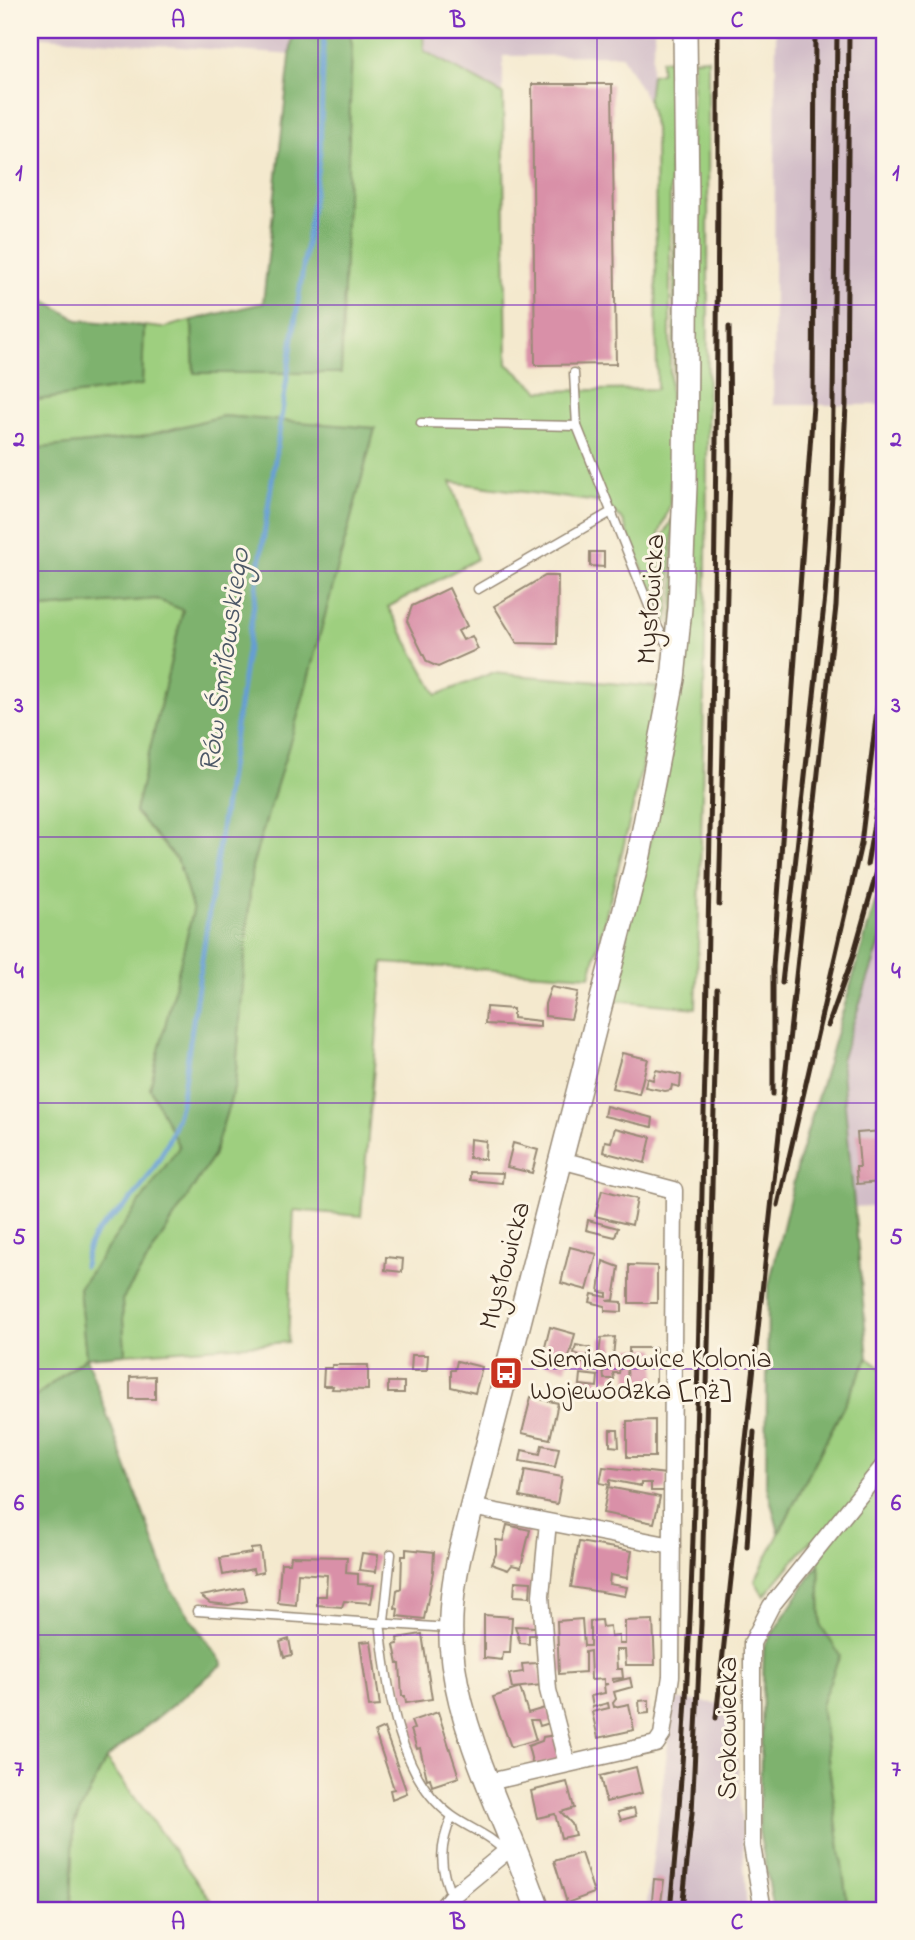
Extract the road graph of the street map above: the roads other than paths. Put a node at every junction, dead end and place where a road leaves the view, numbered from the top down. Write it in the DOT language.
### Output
graph roads {
  1 [pos="685,30"];
  2 [pos="574,373"];
  3 [pos="421,423"];
  4 [pos="577,426"];
  5 [pos="613,511"];
  6 [pos="478,589"];
  7 [pos="677,647"];
  8 [pos="561,1160"];
  9 [pos="885,1464"];
  10 [pos="471,1507"];
  11 [pos="548,1522"];
  12 [pos="672,1546"];
  13 [pos="391,1554"];
  14 [pos="197,1611"];
  15 [pos="382,1625"];
  16 [pos="451,1628"];
  17 [pos="567,1764"];
  18 [pos="489,1782"];
  19 [pos="452,1816"];
  20 [pos="510,1848"];
  21 [pos="452,1896"];
  22 [pos="440,1910"];
  23 [pos="538,1910"];
  24 [pos="763,1910"];
  1 -- 7 [label="street, Mysłowicka"];
  2 -- 4 [label="lane"];
  3 -- 4 [label="lane"];
  4 -- 5 [label="lane"];
  5 -- 6 [label="lane"];
  5 -- 7 [label="lane"];
  7 -- 8 [label="street, Mysłowicka"];
  8 -- 10 [label="street, Mysłowicka"];
  8 -- 12 [label="street"];
  9 -- 24 [label="street, Srokowiecka"];
  10 -- 11 [label="street"];
  10 -- 16 [label="street, Mysłowicka"];
  11 -- 12 [label="street"];
  11 -- 17 [label="street"];
  12 -- 17 [label="street"];
  13 -- 15 [label="lane"];
  14 -- 15 [label="lane"];
  15 -- 16 [label="lane"];
  15 -- 19 [label="lane"];
  16 -- 18 [label="street, Mysłowicka"];
  17 -- 18 [label="street"];
  18 -- 20 [label="street, Mysłowicka"];
  19 -- 20 [label="lane"];
  19 -- 21 [label="lane"];
  20 -- 21 [label="street"];
  20 -- 23 [label="street, Mysłowicka"];
  21 -- 22 [label="street"];
}
